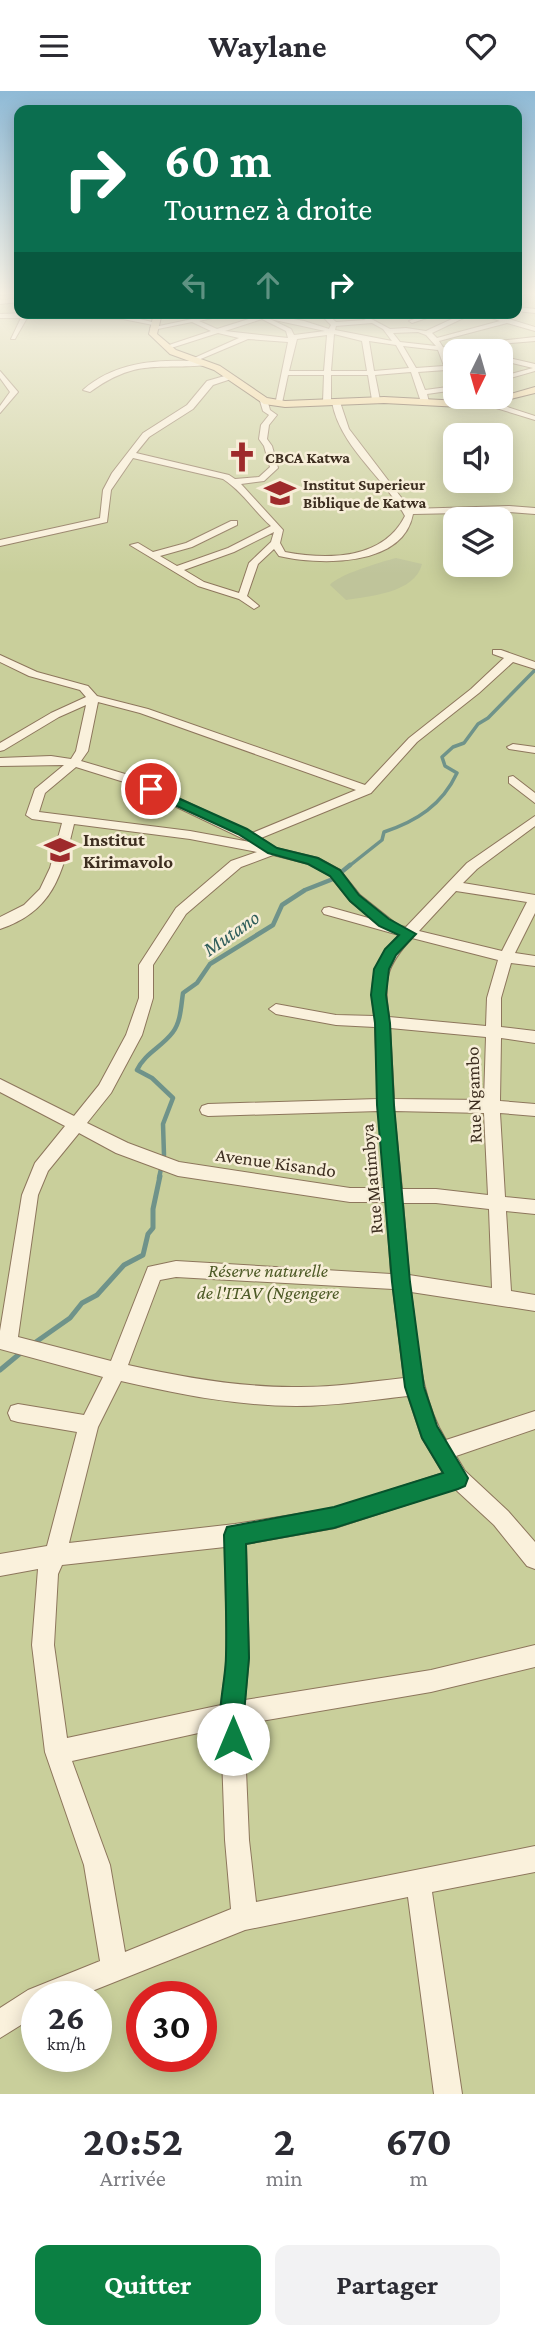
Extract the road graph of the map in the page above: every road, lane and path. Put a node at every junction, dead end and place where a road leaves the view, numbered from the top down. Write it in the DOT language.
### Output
graph roads {
  1 [pos="10,386"];
  2 [pos="92,386"];
  3 [pos="207,386"];
  4 [pos="243,386"];
  5 [pos="281,386"];
  6 [pos="331,386"];
  7 [pos="374,386"];
  8 [pos="419,386"];
  9 [pos="87,390"];
  10 [pos="443,390"];
  11 [pos="535,390"];
  12 [pos="513,392"];
  13 [pos="517,394"];
  14 [pos="513,395"];
  15 [pos="424,397"];
  16 [pos="443,398"];
  17 [pos="376,400"];
  18 [pos="264,401"];
  19 [pos="332,402"];
  20 [pos="278,403"];
  21 [pos="504,409"];
  22 [pos="0,411"];
  23 [pos="535,418"];
  24 [pos="132,455"];
  25 [pos="235,482"];
  26 [pos="535,511"];
  27 [pos="408,512"];
  28 [pos="234,523"];
  29 [pos="277,527"];
  30 [pos="0,543"];
  31 [pos="275,543"];
  32 [pos="135,545"];
  33 [pos="153,555"];
  34 [pos="177,569"];
  35 [pos="242,597"];
  36 [pos="254,606"];
  37 [pos="535,653"];
  38 [pos="0,658"];
  39 [pos="511,658"];
  40 [pos="535,666"];
  41 [pos="93,698"];
  42 [pos="513,747"];
  43 [pos="0,748"];
  44 [pos="535,750"];
  45 [pos="0,762"];
  46 [pos="74,763"];
  47 [pos="513,780"];
  48 [pos="367,790"];
  49 [pos="535,799"];
  50 [pos="69,819"];
  51 [pos="535,820"];
  52 [pos="253,837"];
  53 [pos="272,851"];
  54 [pos="455,886"];
  55 [pos="535,899"];
  56 [pos="328,911"];
  57 [pos="0,924"];
  58 [pos="401,931"];
  59 [pos="506,957"];
  60 [pos="535,961"];
  61 [pos="276,1009"];
  62 [pos="383,1023"];
  63 [pos="492,1032"];
  64 [pos="535,1037"];
  65 [pos="0,1085"];
  66 [pos="386,1105"];
  67 [pos="492,1106"];
  68 [pos="208,1109"];
  69 [pos="535,1110"];
  70 [pos="78,1123"];
  71 [pos="395,1194"];
  72 [pos="498,1203"];
  73 [pos="535,1207"];
  74 [pos="401,1282"];
  75 [pos="502,1298"];
  76 [pos="535,1303"];
  77 [pos="4,1341"];
  78 [pos="115,1370"];
  79 [pos="415,1387"];
  80 [pos="18,1413"];
  81 [pos="535,1420"];
  82 [pos="89,1425"];
  83 [pos="443,1451"];
  84 [pos="458,1478"];
  85 [pos="235,1535"];
  86 [pos="55,1555"];
  87 [pos="534,1556"];
  88 [pos="0,1565"];
  89 [pos="535,1656"];
  90 [pos="232,1714"];
  91 [pos="57,1752"];
  92 [pos="535,1859"];
  93 [pos="418,1881"];
  94 [pos="245,1917"];
  95 [pos="114,1967"];
  96 [pos="81,1981"];
  97 [pos="21,2010"];
  98 [pos="0,2024"];
  99 [pos="448,2094"];
  1 -- 22 [label="street"];
  2 -- 9 [label="street"];
  3 -- 24 [label="street"];
  4 -- 18 [label="main road"];
  5 -- 20 [label="street"];
  6 -- 19 [label="street"];
  7 -- 17 [label="street"];
  8 -- 15 [label="street"];
  10 -- 15 [label="street"];
  11 -- 13 [label="main road"];
  12 -- 13 [label="street"];
  13 -- 14 [label="main road"];
  15 -- 16 [label="main road"];
  15 -- 17 [label="main road"];
  17 -- 19 [label="main road"];
  18 -- 20 [label="main road"];
  18 -- 25 [label="street"];
  19 -- 20 [label="main road"];
  19 -- 27 [label="street"];
  21 -- 23 [label="street"];
  24 -- 25 [label="street"];
  24 -- 30 [label="street"];
  25 -- 29 [label="street"];
  26 -- 27 [label="street"];
  27 -- 31 [label="street"];
  28 -- 33 [label="street"];
  29 -- 31 [label="street"];
  29 -- 34 [label="street"];
  31 -- 35 [label="street"];
  32 -- 33 [label="street"];
  33 -- 34 [label="street"];
  34 -- 35 [label="street"];
  35 -- 36 [label="street"];
  37 -- 39 [label="street"];
  38 -- 41 [label="street"];
  39 -- 40 [label="street"];
  39 -- 48 [label="street"];
  41 -- 43 [label="street"];
  41 -- 46 [label="street"];
  41 -- 48 [label="street"];
  42 -- 44 [label="street"];
  45 -- 46 [label="street"];
  46 -- 50 [label="street"];
  46 -- 52 [label="street"];
  47 -- 49 [label="street"];
  48 -- 52 [label="street"];
  50 -- 53 [label="street"];
  50 -- 57 [label="street"];
  51 -- 54 [label="street, Rue Matimbya"];
  52 -- 53 [label="street"];
  53 -- 58 [label="street"];
  53 -- 70 [label="street"];
  54 -- 55 [label="street"];
  54 -- 58 [label="street, Rue Matimbya"];
  55 -- 59 [label="street, Rue Ngambo"];
  56 -- 58 [label="street"];
  58 -- 59 [label="street"];
  58 -- 62 [label="street, Rue Matimbya"];
  59 -- 60 [label="street"];
  59 -- 63 [label="street, Rue Ngambo"];
  61 -- 62 [label="street"];
  62 -- 63 [label="street"];
  62 -- 66 [label="street, Rue Matimbya"];
  63 -- 64 [label="street"];
  63 -- 67 [label="street, Rue Ngambo"];
  65 -- 70 [label="street"];
  66 -- 67 [label="street"];
  66 -- 68 [label="street"];
  66 -- 71 [label="street, Rue Matimbya"];
  67 -- 69 [label="street"];
  67 -- 72 [label="street, Rue Ngambo"];
  70 -- 71 [label="street, Avenue Kisando"];
  70 -- 77 [label="street"];
  71 -- 72 [label="street, Avenue Kisando"];
  71 -- 74 [label="street, Rue Matimbya"];
  72 -- 73 [label="street, Avenue Kisando"];
  72 -- 75 [label="street, Rue Ngambo"];
  74 -- 75 [label="street"];
  74 -- 78 [label="street"];
  74 -- 79 [label="street, Rue Matimbya"];
  75 -- 76 [label="street"];
  77 -- 78 [label="street"];
  78 -- 79 [label="street"];
  78 -- 82 [label="street"];
  79 -- 83 [label="street, Rue Matimbya"];
  80 -- 82 [label="street"];
  81 -- 83 [label="street"];
  82 -- 86 [label="street"];
  83 -- 84 [label="street, Rue Matimbya"];
  84 -- 85 [label="street"];
  84 -- 87 [label="street, Rue Matimbya"];
  85 -- 86 [label="street"];
  85 -- 90 [label="street"];
  86 -- 88 [label="street"];
  86 -- 91 [label="street"];
  89 -- 90 [label="street"];
  90 -- 91 [label="street"];
  90 -- 94 [label="street"];
  91 -- 95 [label="street"];
  92 -- 93 [label="street"];
  93 -- 94 [label="street"];
  93 -- 99 [label="street"];
  94 -- 95 [label="street"];
  95 -- 96 [label="street"];
  97 -- 98 [label="street"];
}
